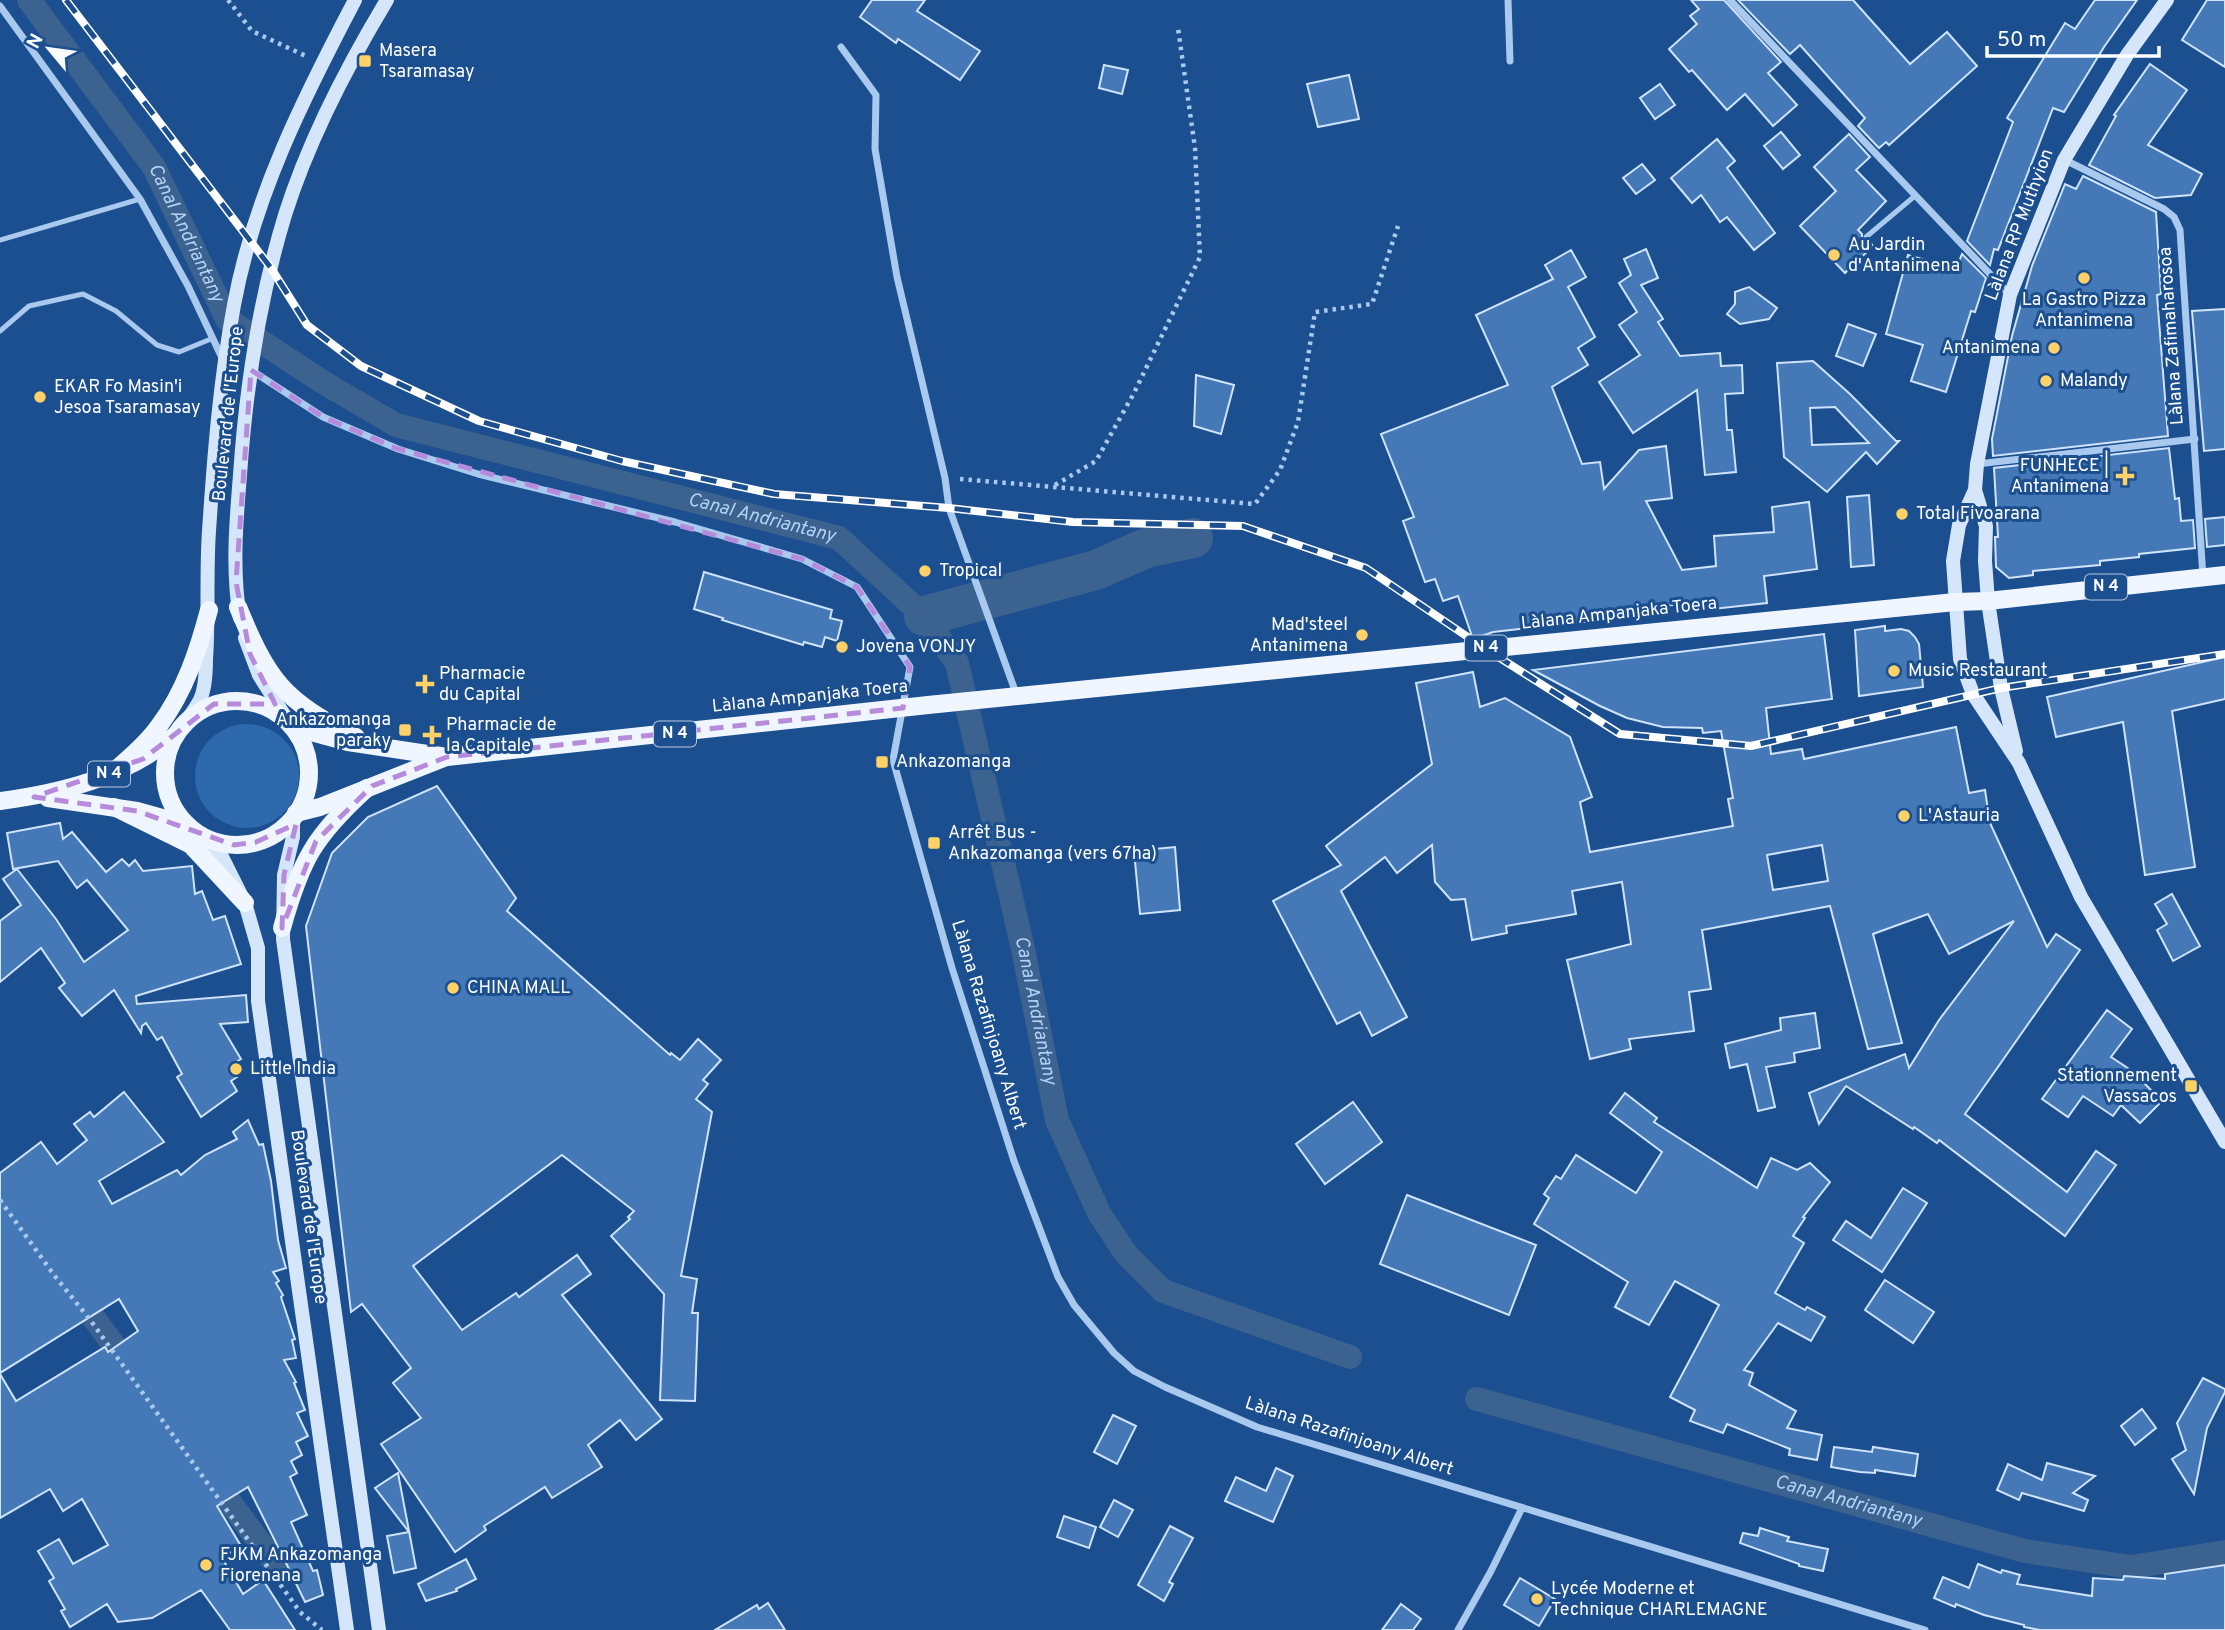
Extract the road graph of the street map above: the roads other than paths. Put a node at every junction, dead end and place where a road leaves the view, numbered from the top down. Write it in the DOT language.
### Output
graph roads {
  1 [pos="355,0"];
  2 [pos="387,0"];
  3 [pos="1508,0"];
  4 [pos="1730,0"];
  5 [pos="2167,0"];
  6 [pos="0,6"];
  7 [pos="841,47"];
  8 [pos="1510,61"];
  9 [pos="2064,160"];
  10 [pos="1916,195"];
  11 [pos="140,200"];
  12 [pos="1866,237"];
  13 [pos="0,240"];
  14 [pos="2010,295"];
  15 [pos="0,331"];
  16 [pos="211,339"];
  17 [pos="225,363"];
  18 [pos="251,365"];
  19 [pos="2195,439"];
  20 [pos="1977,464"];
  21 [pos="1975,490"];
  22 [pos="2225,575"];
  23 [pos="2203,577"];
  24 [pos="1988,601"];
  25 [pos="1955,602"];
  26 [pos="238,607"];
  27 [pos="209,610"];
  28 [pos="1017,696"];
  29 [pos="903,708"];
  30 [pos="290,724"];
  31 [pos="179,731"];
  32 [pos="374,747"];
  33 [pos="447,757"];
  34 [pos="2019,763"];
  35 [pos="112,773"];
  36 [pos="367,788"];
  37 [pos="34,797"];
  38 [pos="0,801"];
  39 [pos="114,807"];
  40 [pos="295,816"];
  41 [pos="190,827"];
  42 [pos="245,903"];
  43 [pos="282,928"];
  44 [pos="2225,1142"];
  45 [pos="1522,1508"];
  46 [pos="347,1630"];
  47 [pos="379,1630"];
  48 [pos="1458,1630"];
  49 [pos="1926,1630"];
  1 -- 17 [label="main road, Boulevard de l'Europe"];
  2 -- 18 [label="main road, Boulevard de l'Europe"];
  3 -- 8 [label="street"];
  4 -- 10 [label="street"];
  5 -- 9 [label="main road, Làlana RP Muthyion"];
  6 -- 11 [label="street"];
  7 -- 28 [label="street"];
  9 -- 14 [label="main road, Làlana RP Muthyion"];
  9 -- 19 [label="street, Làlana Zafimaharosoa"];
  10 -- 12 [label="lane"];
  10 -- 14 [label="street"];
  11 -- 13 [label="lane"];
  11 -- 16 [label="street"];
  14 -- 20 [label="main road, Làlana RP Muthyion"];
  15 -- 16 [label="lane"];
  16 -- 17 [label="street"];
  17 -- 27 [label="main road, Boulevard de l'Europe"];
  18 -- 26 [label="main road, Boulevard de l'Europe"];
  18 -- 29 [label="street, Làlana Razafinjoany Albert"];
  19 -- 20 [label="street"];
  19 -- 23 [label="street, Làlana Zafimaharosoa"];
  20 -- 21 [label="main road, Làlana RP Muthyion"];
  21 -- 24 [label="main road, Làlana RP Muthyion"];
  21 -- 25 [label="main road, Làlana RP Muthyion"];
  22 -- 23 [label="main road, Làlana Ampanjaka Toera / N 4"];
  23 -- 24 [label="main road, Làlana Ampanjaka Toera / N 4"];
  24 -- 25 [label="main road, Làlana Ampanjaka Toera / N 4"];
  24 -- 34 [label="main road, Làlana RP Muthyion"];
  25 -- 28 [label="main road, Làlana Ampanjaka Toera / N 4"];
  25 -- 34 [label="main road, Làlana RP Muthyion"];
  26 -- 30 [label="main road, Boulevard de l'Europe"];
  26 -- 32 [label="main road"];
  27 -- 31 [label="main road, Boulevard de l'Europe"];
  27 -- 35 [label="main road"];
  28 -- 29 [label="main road, Làlana Ampanjaka Toera / N 4"];
  29 -- 33 [label="main road, Làlana Ampanjaka Toera / N 4"];
  29 -- 45 [label="street, Làlana Razafinjoany Albert"];
  30 -- 31 [label="main road"];
  30 -- 32 [label="main road, N 4"];
  30 -- 40 [label="main road"];
  31 -- 35 [label="main road, N 4"];
  31 -- 41 [label="main road"];
  32 -- 33 [label="main road, N 4"];
  33 -- 36 [label="main road, N 4"];
  34 -- 44 [label="main road"];
  35 -- 37 [label="main road, N 4"];
  36 -- 40 [label="main road, N 4"];
  36 -- 43 [label="main road"];
  37 -- 38 [label="main road, N 4"];
  37 -- 39 [label="main road, N 4"];
  39 -- 41 [label="main road, N 4"];
  39 -- 42 [label="main road"];
  40 -- 41 [label="main road"];
  40 -- 43 [label="main road, Boulevard de l'Europe"];
  41 -- 42 [label="main road, Boulevard de l'Europe"];
  42 -- 46 [label="main road, Boulevard de l'Europe"];
  43 -- 47 [label="main road, Boulevard de l'Europe"];
  45 -- 48 [label="street"];
  45 -- 49 [label="street, Làlana Razafinjoany Albert"];
}
